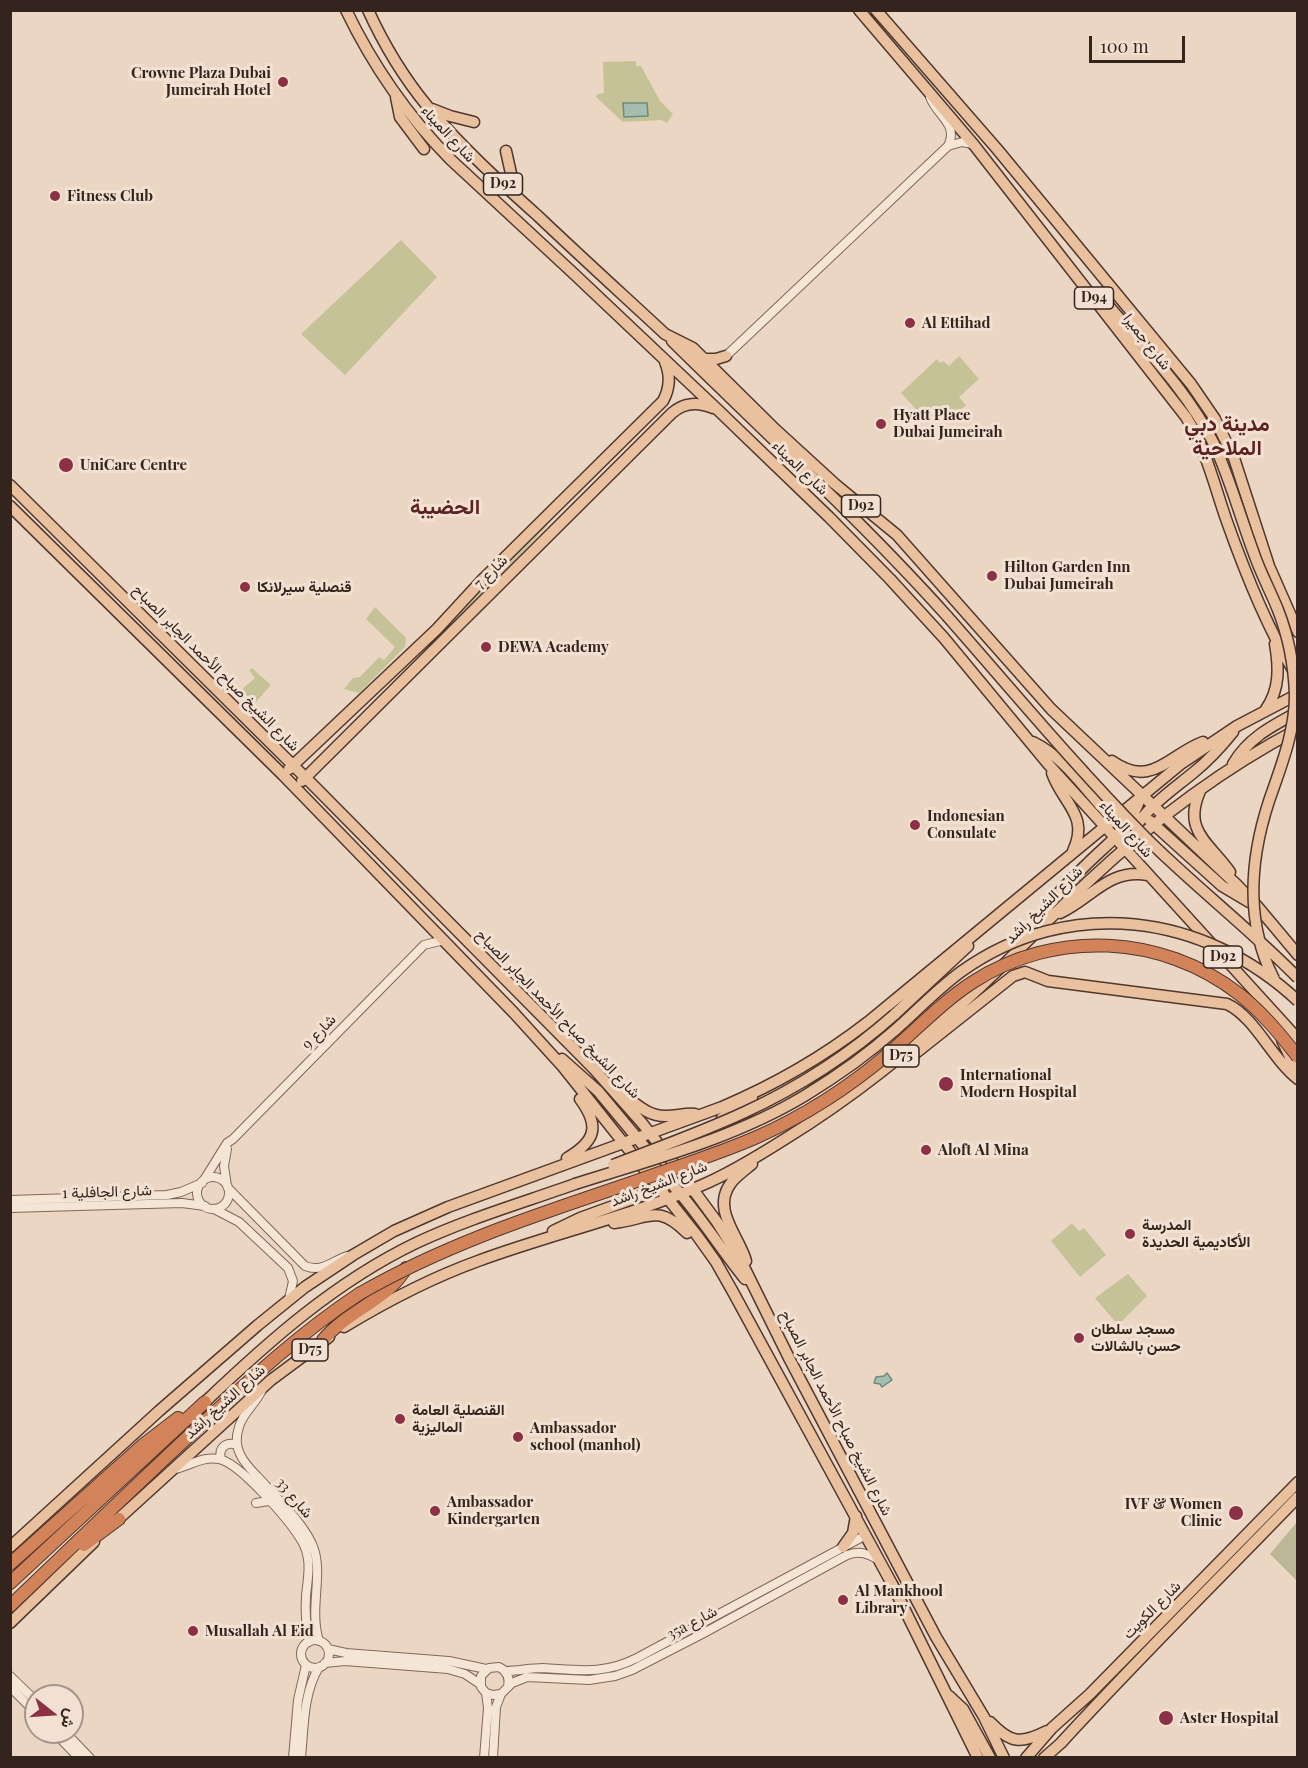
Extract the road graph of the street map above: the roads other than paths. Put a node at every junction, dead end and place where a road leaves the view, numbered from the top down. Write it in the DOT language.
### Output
graph roads {
  1 [pos="346,10"];
  2 [pos="368,10"];
  3 [pos="859,10"];
  4 [pos="876,10"];
  5 [pos="929,93"];
  6 [pos="396,97"];
  7 [pos="428,107"];
  8 [pos="474,122"];
  9 [pos="974,145"];
  10 [pos="948,146"];
  11 [pos="424,149"];
  12 [pos="506,151"];
  13 [pos="516,196"];
  14 [pos="1065,261"];
  15 [pos="665,334"];
  16 [pos="726,356"];
  17 [pos="663,359"];
  18 [pos="705,359"];
  19 [pos="720,376"];
  20 [pos="719,411"];
  21 [pos="796,462"];
  22 [pos="585,478"];
  23 [pos="10,485"];
  24 [pos="10,506"];
  25 [pos="570,514"];
  26 [pos="889,528"];
  27 [pos="154,615"];
  28 [pos="1270,626"];
  29 [pos="154,628"];
  30 [pos="1298,632"];
  31 [pos="407,657"];
  32 [pos="1298,661"];
  33 [pos="1298,677"];
  34 [pos="193,687"];
  35 [pos="394,691"];
  36 [pos="1298,694"];
  37 [pos="193,701"];
  38 [pos="1265,711"];
  39 [pos="1298,712"];
  40 [pos="1237,726"];
  41 [pos="1298,729"];
  42 [pos="1298,737"];
  43 [pos="1218,738"];
  44 [pos="1027,740"];
  45 [pos="1085,742"];
  46 [pos="1269,744"];
  47 [pos="293,765"];
  48 [pos="1049,765"];
  49 [pos="1232,766"];
  50 [pos="283,775"];
  51 [pos="306,778"];
  52 [pos="295,788"];
  53 [pos="1201,789"];
  54 [pos="1141,795"];
  55 [pos="1153,806"];
  56 [pos="1123,810"];
  57 [pos="1139,814"];
  58 [pos="1164,817"];
  59 [pos="1108,822"];
  60 [pos="1151,828"];
  61 [pos="1129,829"];
  62 [pos="1115,839"];
  63 [pos="1125,850"];
  64 [pos="1073,851"];
  65 [pos="1148,875"];
  66 [pos="1237,885"];
  67 [pos="1257,906"];
  68 [pos="1052,917"];
  69 [pos="989,921"];
  70 [pos="429,924"];
  71 [pos="444,940"];
  72 [pos="1028,942"];
  73 [pos="424,945"];
  74 [pos="1298,955"];
  75 [pos="1298,978"];
  76 [pos="1298,1001"];
  77 [pos="1298,1008"];
  78 [pos="1275,1014"];
  79 [pos="1298,1039"];
  80 [pos="546,1048"];
  81 [pos="1298,1057"];
  82 [pos="563,1067"];
  83 [pos="1298,1074"];
  84 [pos="1298,1079"];
  85 [pos="611,1088"];
  86 [pos="761,1090"];
  87 [pos="857,1091"];
  88 [pos="702,1115"];
  89 [pos="650,1133"];
  90 [pos="636,1138"];
  91 [pos="233,1139"];
  92 [pos="624,1143"];
  93 [pos="659,1145"];
  94 [pos="761,1154"];
  95 [pos="645,1159"];
  96 [pos="556,1168"];
  97 [pos="673,1174"];
  98 [pos="203,1181"];
  99 [pos="574,1184"];
  100 [pos="228,1187"];
  101 [pos="660,1189"];
  102 [pos="693,1189"];
  103 [pos="681,1194"];
  104 [pos="668,1199"];
  105 [pos="10,1200"];
  106 [pos="205,1206"];
  107 [pos="10,1208"];
  108 [pos="214,1209"];
  109 [pos="596,1224"];
  110 [pos="540,1240"];
  111 [pos="706,1248"];
  112 [pos="353,1255"];
  113 [pos="406,1268"];
  114 [pos="749,1276"];
  115 [pos="759,1295"];
  116 [pos="289,1299"];
  117 [pos="323,1340"];
  118 [pos="264,1387"];
  119 [pos="205,1402"];
  120 [pos="800,1413"];
  121 [pos="237,1445"];
  122 [pos="842,1456"];
  123 [pos="221,1459"];
  124 [pos="174,1469"];
  125 [pos="1298,1482"];
  126 [pos="1298,1497"];
  127 [pos="269,1501"];
  128 [pos="256,1503"];
  129 [pos="856,1516"];
  130 [pos="119,1519"];
  131 [pos="1250,1532"];
  132 [pos="866,1535"];
  133 [pos="843,1546"];
  134 [pos="10,1547"];
  135 [pos="880,1561"];
  136 [pos="10,1564"];
  137 [pos="900,1567"];
  138 [pos="45,1574"];
  139 [pos="1224,1574"];
  140 [pos="10,1583"];
  141 [pos="1168,1602"];
  142 [pos="10,1606"];
  143 [pos="1167,1616"];
  144 [pos="10,1623"];
  145 [pos="319,1641"];
  146 [pos="309,1642"];
  147 [pos="327,1649"];
  148 [pos="306,1665"];
  149 [pos="322,1665"];
  150 [pos="486,1669"];
  151 [pos="505,1671"];
  152 [pos="10,1676"];
  153 [pos="480,1684"];
  154 [pos="10,1687"];
  155 [pos="508,1687"];
  156 [pos="24,1689"];
  157 [pos="486,1692"];
  158 [pos="501,1694"];
  159 [pos="946,1694"];
  160 [pos="24,1701"];
  161 [pos="984,1717"];
  162 [pos="1052,1728"];
  163 [pos="1061,1743"];
  164 [pos="66,1744"];
  165 [pos="77,1744"];
  166 [pos="79,1758"];
  167 [pos="90,1758"];
  168 [pos="293,1758"];
  169 [pos="301,1758"];
  170 [pos="484,1758"];
  171 [pos="493,1758"];
  172 [pos="975,1758"];
  173 [pos="990,1758"];
  174 [pos="1004,1758"];
  175 [pos="1026,1758"];
  176 [pos="1044,1758"];
  177 [pos="1050,1758"];
  1 -- 6 [label="main road, شارع الميناء / D92"];
  2 -- 7 [label="main road, شارع الميناء / D92"];
  3 -- 5 [label="main road, شارع جميرا / D94"];
  4 -- 30 [label="main road, شارع جميرا / D94"];
  5 -- 9 [label="main road, شارع جميرا / D94"];
  5 -- 10 [label="street"];
  6 -- 11 [label="main road"];
  6 -- 17 [label="main road, شارع الميناء / D92"];
  7 -- 8 [label="main road"];
  7 -- 13 [label="main road, شارع الميناء / D92"];
  9 -- 10 [label="street"];
  9 -- 14 [label="main road, شارع جميرا / D94"];
  10 -- 16 [label="street"];
  12 -- 13 [label="main road"];
  13 -- 15 [label="main road, شارع الميناء / D92"];
  14 -- 28 [label="main road, شارع جميرا / D94"];
  14 -- 77 [label="main road, bridge"];
  15 -- 18 [label="main road, شارع الميناء / D92"];
  15 -- 21 [label="main road"];
  16 -- 18 [label="main road"];
  16 -- 19 [label="main road"];
  17 -- 20 [label="main road, شارع الميناء / D92"];
  17 -- 22 [label="main road, شارع 7"];
  18 -- 19 [label="main road, شارع الميناء / D92"];
  19 -- 26 [label="main road, شارع الميناء / D92"];
  20 -- 25 [label="main road, شارع 7"];
  20 -- 44 [label="main road, شارع الميناء / D92"];
  21 -- 26 [label="main road"];
  21 -- 75 [label="main road, bridge"];
  22 -- 25 [label="main road"];
  22 -- 31 [label="main road, شارع 7"];
  23 -- 29 [label="main road, شارع الشيخ صباح الأحمد الجابر الصباح"];
  24 -- 34 [label="main road, شارع الشيخ صباح الأحمد الجابر الصباح"];
  25 -- 35 [label="main road, شارع 7"];
  26 -- 45 [label="main road, شارع الميناء / D92"];
  27 -- 29 [label="main road"];
  28 -- 32 [label="main road"];
  28 -- 33 [label="main road, شارع جميرا / D94"];
  28 -- 38 [label="main road"];
  29 -- 47 [label="main road, شارع الشيخ صباح الأحمد الجابر الصباح"];
  31 -- 35 [label="main road"];
  31 -- 47 [label="main road, شارع 7"];
  34 -- 37 [label="main road"];
  34 -- 50 [label="main road, شارع الشيخ صباح الأحمد الجابر الصباح"];
  35 -- 51 [label="main road, شارع 7"];
  36 -- 38 [label="main road, شارع الشيخ راشد"];
  38 -- 40 [label="main road, شارع الشيخ راشد"];
  39 -- 49 [label="main road"];
  40 -- 43 [label="main road, شارع الشيخ راشد"];
  40 -- 55 [label="main road"];
  41 -- 46 [label="main road, شارع الشيخ راشد / D75"];
  42 -- 46 [label="main road"];
  43 -- 45 [label="main road"];
  43 -- 54 [label="main road, شارع الشيخ راشد"];
  44 -- 48 [label="main road, شارع الميناء / D92"];
  44 -- 59 [label="main road"];
  45 -- 54 [label="main road, شارع الميناء / D92"];
  46 -- 49 [label="main road, شارع الشيخ راشد / D75"];
  47 -- 50 [label="main road, شارع 7"];
  47 -- 51 [label="main road, شارع الشيخ صباح الأحمد الجابر الصباح"];
  48 -- 59 [label="main road, شارع الميناء / D92"];
  48 -- 64 [label="main road"];
  49 -- 53 [label="main road, شارع الشيخ راشد / D75"];
  50 -- 52 [label="main road, شارع الشيخ صباح الأحمد الجابر الصباح"];
  51 -- 52 [label="main road, شارع 7"];
  51 -- 85 [label="main road, شارع الشيخ صباح الأحمد الجابر الصباح"];
  52 -- 70 [label="main road, شارع الشيخ صباح الأحمد الجابر الصباح"];
  53 -- 58 [label="main road, شارع الشيخ راشد / D75"];
  53 -- 66 [label="main road"];
  54 -- 55 [label="main road, شارع الميناء / D92"];
  54 -- 56 [label="main road, شارع الشيخ راشد"];
  54 -- 57 [label="main road"];
  55 -- 57 [label="main road"];
  55 -- 58 [label="main road, شارع الميناء / D92"];
  56 -- 57 [label="main road"];
  56 -- 59 [label="main road, شارع الشيخ راشد"];
  57 -- 60 [label="main road"];
  57 -- 61 [label="main road"];
  58 -- 60 [label="main road, شارع الشيخ راشد / D75"];
  58 -- 66 [label="main road, شارع الميناء / D92"];
  59 -- 61 [label="main road"];
  59 -- 62 [label="main road, شارع الميناء / D92"];
  59 -- 64 [label="main road, شارع الشيخ راشد"];
  60 -- 61 [label="main road"];
  60 -- 63 [label="main road, شارع الشيخ راشد / D75"];
  60 -- 67 [label="main road"];
  61 -- 62 [label="main road"];
  61 -- 63 [label="main road"];
  62 -- 63 [label="main road, شارع الميناء / D92"];
  62 -- 72 [label="main road"];
  63 -- 65 [label="main road, شارع الميناء / D92"];
  63 -- 68 [label="main road, شارع الشيخ راشد / D75"];
  64 -- 69 [label="main road, شارع الشيخ راشد"];
  65 -- 68 [label="main road"];
  65 -- 78 [label="main road, شارع الميناء / D92"];
  66 -- 67 [label="main road, شارع الميناء / D92"];
  67 -- 74 [label="main road, شارع الميناء / D92"];
  68 -- 72 [label="main road, شارع الشيخ راشد / D75"];
  69 -- 86 [label="main road, شارع الشيخ راشد"];
  69 -- 99 [label="main road, bridge"];
  70 -- 71 [label="main road, شارع الشيخ صباح الأحمد الجابر الصباح"];
  70 -- 73 [label="street"];
  71 -- 73 [label="street"];
  71 -- 80 [label="main road, شارع الشيخ صباح الأحمد الجابر الصباح"];
  72 -- 87 [label="main road, شارع الشيخ راشد / D75"];
  73 -- 91 [label="street, شارع 9"];
  76 -- 99 [label="main road, bridge"];
  78 -- 79 [label="main road, شارع الميناء / D92"];
  78 -- 83 [label="main road"];
  80 -- 82 [label="main road, شارع الشيخ صباح الأحمد الجابر الصباح"];
  80 -- 90 [label="main road"];
  81 -- 113 [label="highway, شارع الشيخ راشد, bridge"];
  82 -- 92 [label="main road, شارع الشيخ صباح الأحمد الجابر الصباح"];
  82 -- 96 [label="main road"];
  84 -- 87 [label="main road"];
  85 -- 88 [label="main road"];
  85 -- 89 [label="main road, شارع الشيخ صباح الأحمد الجابر الصباح"];
  86 -- 88 [label="main road, شارع الشيخ راشد"];
  86 -- 93 [label="main road"];
  87 -- 94 [label="main road, شارع الشيخ راشد / D75"];
  88 -- 89 [label="main road, شارع الشيخ راشد"];
  89 -- 90 [label="main road, شارع الشيخ راشد"];
  89 -- 93 [label="main road, شارع الشيخ صباح الأحمد الجابر الصباح"];
  90 -- 92 [label="main road, شارع الشيخ راشد"];
  90 -- 95 [label="main road"];
  91 -- 98 [label="street, شارع 9"];
  91 -- 100 [label="street, شارع 9"];
  92 -- 95 [label="main road, شارع الشيخ صباح الأحمد الجابر الصباح"];
  92 -- 96 [label="main road, شارع الشيخ راشد"];
  93 -- 95 [label="main road"];
  93 -- 97 [label="main road, شارع الشيخ صباح الأحمد الجابر الصباح"];
  94 -- 102 [label="main road, شارع الشيخ راشد / D75"];
  94 -- 114 [label="main road"];
  95 -- 97 [label="main road"];
  95 -- 101 [label="main road, شارع الشيخ صباح الأحمد الجابر الصباح"];
  96 -- 112 [label="main road, شارع الشيخ راشد"];
  97 -- 101 [label="main road"];
  97 -- 102 [label="main road, شارع الشيخ صباح الأحمد الجابر الصباح"];
  97 -- 103 [label="main road"];
  98 -- 100 [label="street"];
  98 -- 105 [label="street, شارع الجافلية 1"];
  98 -- 106 [label="street"];
  99 -- 119 [label="main road"];
  100 -- 108 [label="street"];
  100 -- 112 [label="street"];
  101 -- 104 [label="main road, شارع الشيخ صباح الأحمد الجابر الصباح"];
  101 -- 110 [label="main road"];
  102 -- 103 [label="main road, شارع الشيخ راشد / D75"];
  102 -- 114 [label="main road, شارع الشيخ صباح الأحمد الجابر الصباح"];
  103 -- 104 [label="main road, شارع الشيخ راشد / D75"];
  103 -- 115 [label="main road"];
  104 -- 109 [label="main road, شارع الشيخ راشد / D75"];
  104 -- 111 [label="main road, شارع الشيخ صباح الأحمد الجابر الصباح"];
  106 -- 107 [label="street, شارع الجافلية 1"];
  106 -- 108 [label="street"];
  108 -- 116 [label="street"];
  109 -- 110 [label="main road, شارع الشيخ راشد / D75"];
  109 -- 111 [label="main road"];
  110 -- 117 [label="main road, شارع الشيخ راشد / D75"];
  111 -- 120 [label="main road, شارع الشيخ صباح الأحمد الجابر الصباح"];
  112 -- 116 [label="main road, شارع الشيخ راشد"];
  113 -- 117 [label="highway"];
  113 -- 138 [label="highway, شارع الشيخ راشد, bridge"];
  114 -- 115 [label="main road, شارع الشيخ صباح الأحمد الجابر الصباح"];
  115 -- 122 [label="main road, شارع الشيخ صباح الأحمد الجابر الصباح"];
  116 -- 134 [label="main road, شارع الشيخ راشد"];
  117 -- 118 [label="main road, شارع الشيخ راشد / D75"];
  118 -- 121 [label="street"];
  118 -- 124 [label="main road, شارع الشيخ راشد / D75"];
  119 -- 136 [label="highway"];
  119 -- 140 [label="highway, شارع الشيخ راشد"];
  120 -- 122 [label="main road"];
  120 -- 129 [label="main road, شارع الشيخ صباح الأحمد الجابر الصباح"];
  121 -- 123 [label="street"];
  121 -- 145 [label="street, شارع 33"];
  122 -- 137 [label="main road, شارع الشيخ صباح الأحمد الجابر الصباح"];
  123 -- 124 [label="street"];
  123 -- 127 [label="street, شارع 33"];
  124 -- 130 [label="main road, شارع الشيخ راشد / D75"];
  125 -- 131 [label="main road, شارع الكويت"];
  126 -- 139 [label="main road, شارع الكويت"];
  127 -- 128 [label="street"];
  127 -- 146 [label="street, شارع 33"];
  129 -- 132 [label="main road, شارع الشيخ صباح الأحمد الجابر الصباح"];
  129 -- 133 [label="main road"];
  130 -- 138 [label="highway"];
  130 -- 144 [label="main road, شارع الشيخ راشد / D75"];
  131 -- 139 [label="main road"];
  131 -- 143 [label="main road, شارع الكويت"];
  132 -- 133 [label="street, 35a شارع"];
  132 -- 135 [label="main road, شارع الشيخ صباح الأحمد الجابر الصباح"];
  132 -- 137 [label="main road"];
  133 -- 151 [label="street, 35a شارع"];
  135 -- 155 [label="street, 35a شارع"];
  135 -- 159 [label="main road, شارع الشيخ صباح الأحمد الجابر الصباح"];
  137 -- 161 [label="main road, شارع الشيخ صباح الأحمد الجابر الصباح"];
  138 -- 142 [label="highway, شارع الشيخ راشد"];
  139 -- 163 [label="main road, شارع الكويت"];
  141 -- 143 [label="main road"];
  143 -- 162 [label="main road, شارع الكويت"];
  145 -- 146 [label="street"];
  145 -- 147 [label="street"];
  146 -- 148 [label="street"];
  147 -- 149 [label="street"];
  147 -- 150 [label="street"];
  148 -- 149 [label="street"];
  148 -- 168 [label="street"];
  149 -- 153 [label="street"];
  149 -- 169 [label="street"];
  150 -- 151 [label="street"];
  150 -- 153 [label="street"];
  151 -- 155 [label="street"];
  152 -- 156 [label="street"];
  153 -- 157 [label="street"];
  154 -- 160 [label="street"];
  155 -- 158 [label="street"];
  157 -- 158 [label="street"];
  157 -- 170 [label="street"];
  158 -- 171 [label="street"];
  159 -- 172 [label="main road, شارع الشيخ صباح الأحمد الجابر الصباح"];
  159 -- 173 [label="main road"];
  161 -- 162 [label="main road"];
  161 -- 174 [label="main road, شارع الشيخ صباح الأحمد الجابر الصباح"];
  162 -- 175 [label="main road, شارع الكويت"];
  163 -- 176 [label="main road, شارع الكويت"];
  163 -- 177 [label="main road"];
  164 -- 166 [label="street"];
  165 -- 167 [label="street"];
}
